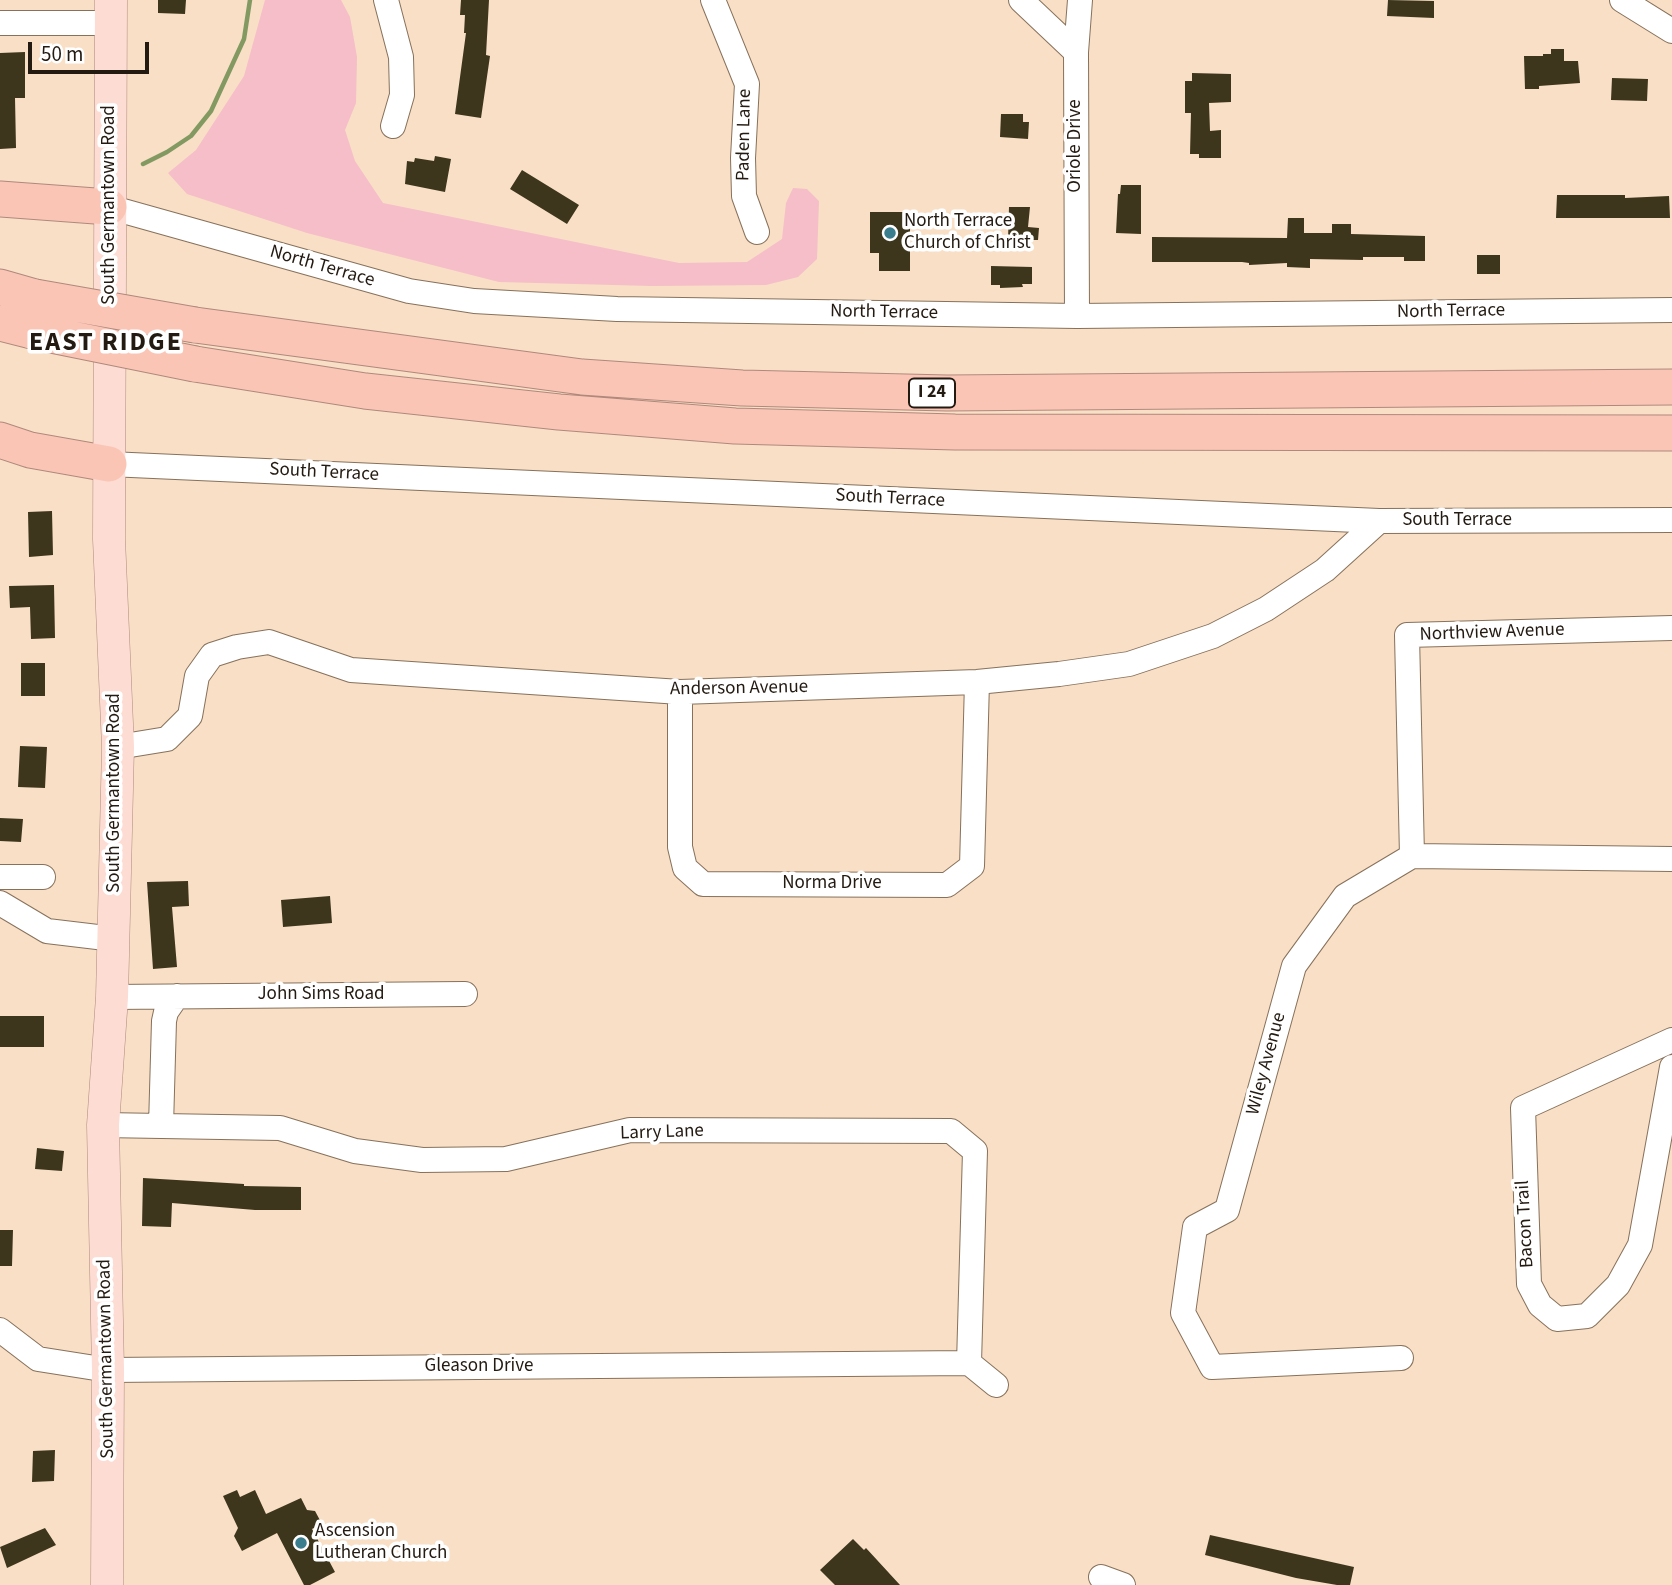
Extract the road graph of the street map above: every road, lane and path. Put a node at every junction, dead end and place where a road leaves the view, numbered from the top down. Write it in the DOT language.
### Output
graph roads {
  1 [pos="386,0"];
  2 [pos="713,0"];
  3 [pos="1021,0"];
  4 [pos="1080,0"];
  5 [pos="1622,0"];
  6 [pos="111,11"];
  7 [pos="0,23"];
  8 [pos="1672,31"];
  9 [pos="1076,52"];
  10 [pos="393,126"];
  11 [pos="0,199"];
  12 [pos="109,207"];
  13 [pos="757,232"];
  14 [pos="0,287"];
  15 [pos="1672,310"];
  16 [pos="1077,316"];
  17 [pos="16,327"];
  18 [pos="1672,387"];
  19 [pos="1672,433"];
  20 [pos="0,440"];
  21 [pos="109,464"];
  22 [pos="1672,520"];
  23 [pos="1379,521"];
  24 [pos="1672,628"];
  25 [pos="977,682"];
  26 [pos="680,692"];
  27 [pos="118,747"];
  28 [pos="1412,856"];
  29 [pos="1672,859"];
  30 [pos="0,877"];
  31 [pos="43,877"];
  32 [pos="0,903"];
  33 [pos="114,939"];
  34 [pos="465,994"];
  35 [pos="177,996"];
  36 [pos="112,997"];
  37 [pos="1672,1040"];
  38 [pos="1672,1067"];
  39 [pos="103,1125"];
  40 [pos="161,1126"];
  41 [pos="0,1330"];
  42 [pos="1401,1358"];
  43 [pos="969,1363"];
  44 [pos="108,1370"];
  45 [pos="996,1385"];
  46 [pos="107,1585"];
  1 -- 10 [label="street"];
  2 -- 13 [label="street, Paden Lane"];
  3 -- 9 [label="street"];
  4 -- 9 [label="street, Oriole Drive"];
  5 -- 8 [label="street"];
  6 -- 7 [label="street"];
  6 -- 12 [label="main road, South Germantown Road"];
  9 -- 16 [label="street, Oriole Drive"];
  11 -- 12 [label="highway"];
  12 -- 16 [label="street, North Terrace"];
  12 -- 21 [label="main road, South Germantown Road"];
  14 -- 18 [label="highway, I 24, bridge"];
  15 -- 16 [label="street, North Terrace"];
  17 -- 19 [label="highway, I 24, bridge"];
  20 -- 21 [label="highway"];
  21 -- 23 [label="street, South Terrace"];
  21 -- 27 [label="main road, South Germantown Road"];
  22 -- 23 [label="street, South Terrace"];
  23 -- 25 [label="street, Anderson Avenue"];
  24 -- 28 [label="street, Northview Avenue"];
  25 -- 26 [label="street, Anderson Avenue"];
  25 -- 26 [label="street, Norma Drive"];
  26 -- 27 [label="street, Anderson Avenue"];
  27 -- 33 [label="main road, South Germantown Road"];
  28 -- 29 [label="street"];
  28 -- 42 [label="street, Wiley Avenue"];
  30 -- 31 [label="street"];
  32 -- 33 [label="street"];
  33 -- 36 [label="main road, South Germantown Road"];
  34 -- 35 [label="street, John Sims Road"];
  35 -- 36 [label="street, John Sims Road"];
  35 -- 40 [label="street"];
  36 -- 39 [label="main road, South Germantown Road"];
  37 -- 38 [label="street, Bacon Trail"];
  39 -- 40 [label="street, Larry Lane"];
  39 -- 44 [label="main road, South Germantown Road"];
  40 -- 43 [label="street, Larry Lane"];
  41 -- 44 [label="street, Gleason Drive"];
  43 -- 44 [label="street, Gleason Drive"];
  43 -- 45 [label="street"];
  44 -- 46 [label="main road, South Germantown Road"];
}
